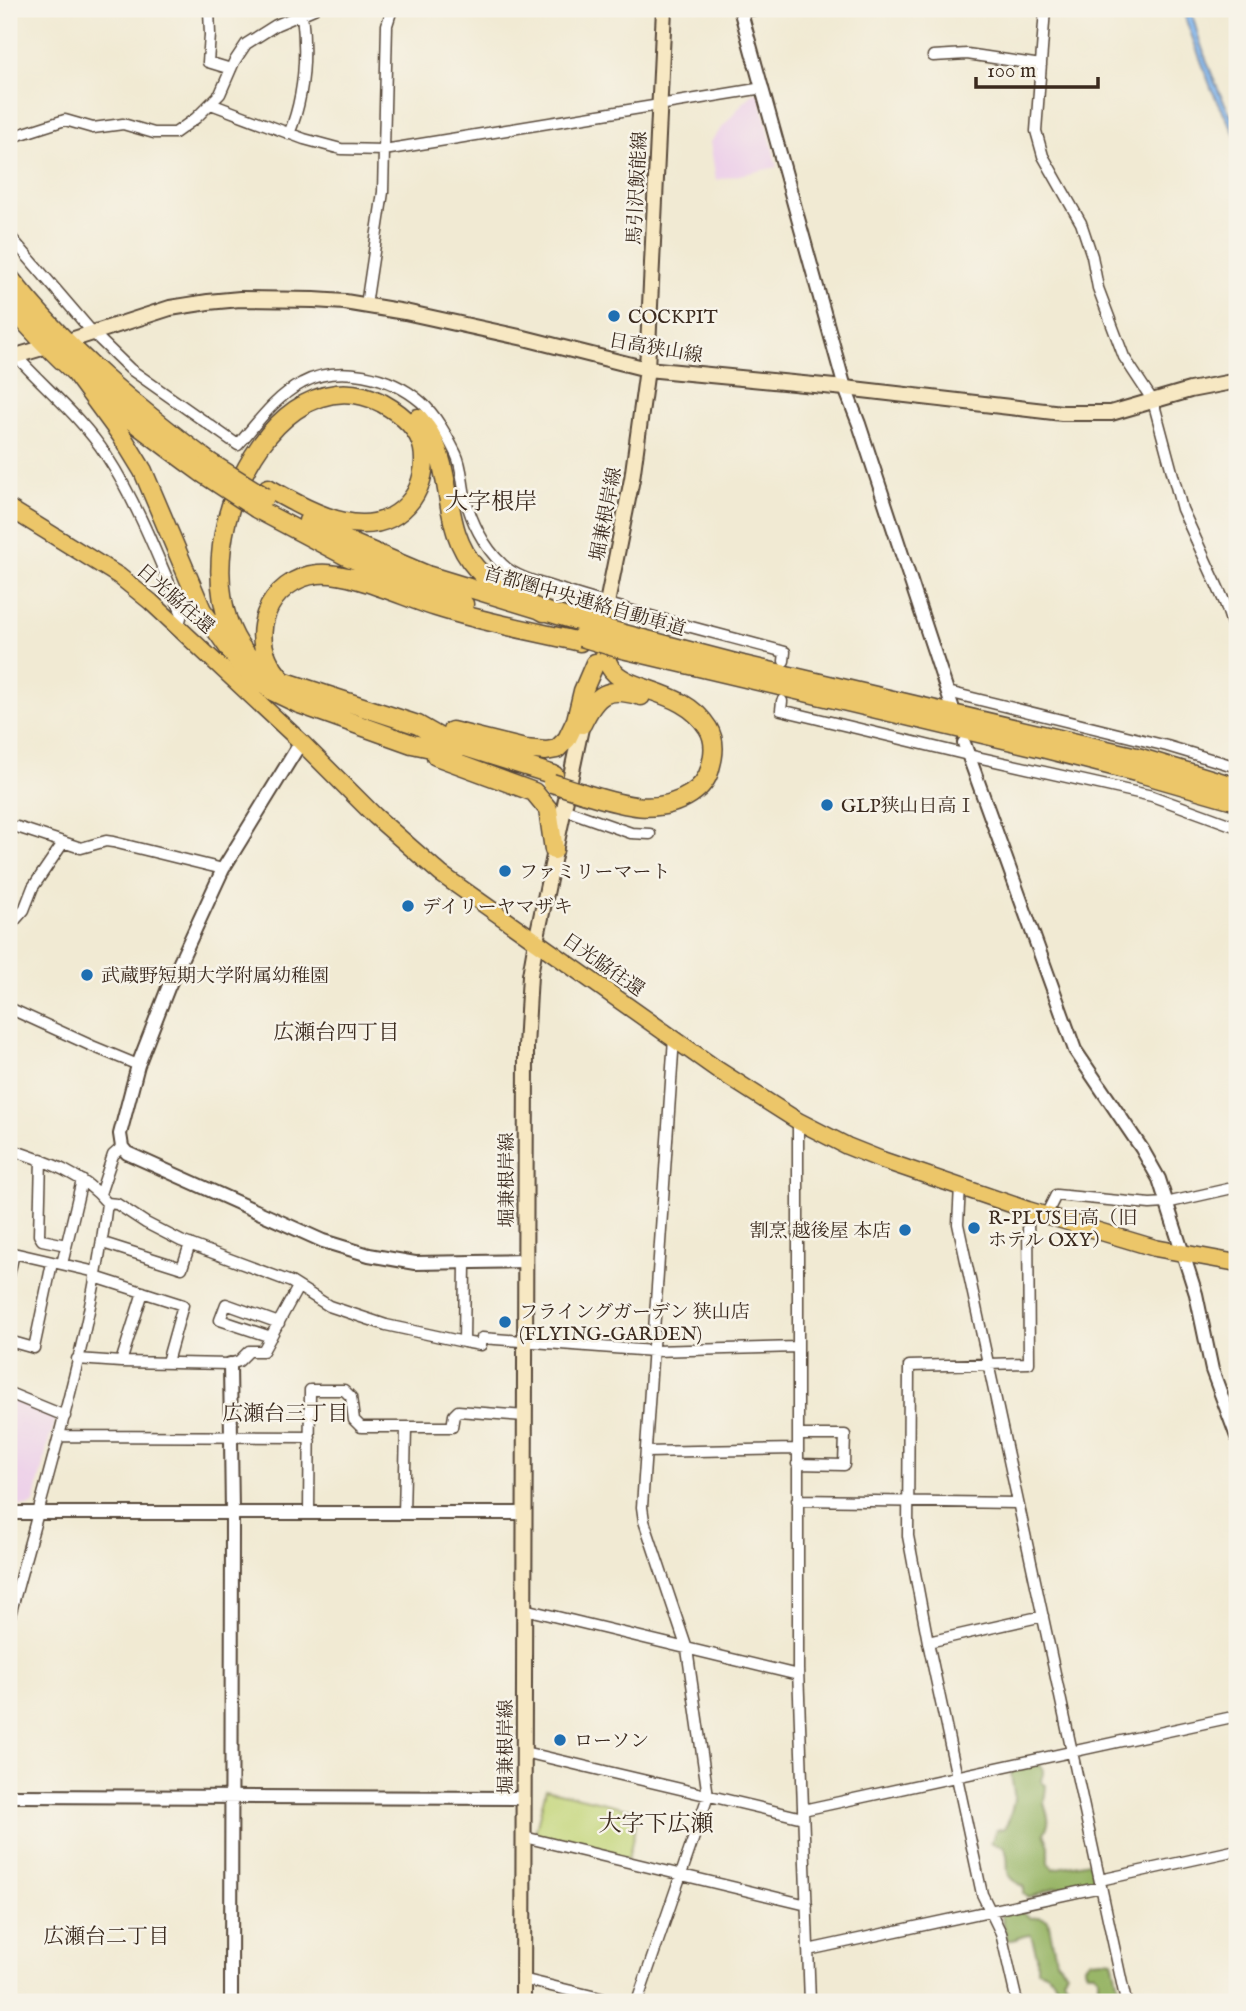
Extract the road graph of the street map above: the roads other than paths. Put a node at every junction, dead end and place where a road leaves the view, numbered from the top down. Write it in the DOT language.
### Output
graph roads {
  1 [pos="209,9"];
  2 [pos="314,9"];
  3 [pos="392,9"];
  4 [pos="664,9"];
  5 [pos="758,9"];
  6 [pos="1045,9"];
  7 [pos="741,11"];
  8 [pos="302,14"];
  9 [pos="933,56"];
  10 [pos="1041,65"];
  11 [pos="231,69"];
  12 [pos="763,88"];
  13 [pos="211,104"];
  14 [pos="660,104"];
  15 [pos="289,134"];
  16 [pos="9,138"];
  17 [pos="384,150"];
  18 [pos="9,235"];
  19 [pos="9,277"];
  20 [pos="9,303"];
  21 [pos="366,305"];
  22 [pos="93,333"];
  23 [pos="74,339"];
  24 [pos="39,349"];
  25 [pos="11,354"];
  26 [pos="647,369"];
  27 [pos="74,371"];
  28 [pos="1237,381"];
  29 [pos="845,388"];
  30 [pos="1153,401"];
  31 [pos="208,464"];
  32 [pos="263,498"];
  33 [pos="9,508"];
  34 [pos="606,609"];
  35 [pos="544,612"];
  36 [pos="178,628"];
  37 [pos="582,634"];
  38 [pos="1237,639"];
  39 [pos="619,640"];
  40 [pos="230,648"];
  41 [pos="784,661"];
  42 [pos="595,663"];
  43 [pos="283,681"];
  44 [pos="947,692"];
  45 [pos="782,701"];
  46 [pos="952,706"];
  47 [pos="582,724"];
  48 [pos="418,725"];
  49 [pos="301,742"];
  50 [pos="412,744"];
  51 [pos="966,749"];
  52 [pos="1237,766"];
  53 [pos="553,779"];
  54 [pos="584,788"];
  55 [pos="1237,788"];
  56 [pos="1237,802"];
  57 [pos="563,809"];
  58 [pos="9,827"];
  59 [pos="1237,827"];
  60 [pos="650,834"];
  61 [pos="63,843"];
  62 [pos="554,850"];
  63 [pos="223,869"];
  64 [pos="9,928"];
  65 [pos="536,941"];
  66 [pos="9,1008"];
  67 [pos="674,1038"];
  68 [pos="138,1065"];
  69 [pos="798,1121"];
  70 [pos="122,1147"];
  71 [pos="9,1149"];
  72 [pos="40,1160"];
  73 [pos="82,1180"];
  74 [pos="960,1186"];
  75 [pos="1237,1187"];
  76 [pos="100,1194"];
  77 [pos="107,1203"];
  78 [pos="1166,1203"];
  79 [pos="1028,1210"];
  80 [pos="1046,1215"];
  81 [pos="103,1243"];
  82 [pos="190,1244"];
  83 [pos="66,1245"];
  84 [pos="1182,1251"];
  85 [pos="11,1252"];
  86 [pos="525,1261"];
  87 [pos="1237,1263"];
  88 [pos="57,1264"];
  89 [pos="465,1264"];
  90 [pos="9,1275"];
  91 [pos="96,1275"];
  92 [pos="298,1287"];
  93 [pos="143,1292"];
  94 [pos="279,1323"];
  95 [pos="271,1337"];
  96 [pos="9,1340"];
  97 [pos="464,1342"];
  98 [pos="525,1342"];
  99 [pos="797,1347"];
  100 [pos="653,1351"];
  101 [pos="77,1359"];
  102 [pos="121,1362"];
  103 [pos="167,1362"];
  104 [pos="230,1364"];
  105 [pos="988,1364"];
  106 [pos="9,1393"];
  107 [pos="65,1416"];
  108 [pos="525,1416"];
  109 [pos="406,1428"];
  110 [pos="798,1435"];
  111 [pos="59,1436"];
  112 [pos="231,1436"];
  113 [pos="310,1437"];
  114 [pos="1237,1437"];
  115 [pos="797,1449"];
  116 [pos="646,1452"];
  117 [pos="797,1464"];
  118 [pos="797,1500"];
  119 [pos="909,1501"];
  120 [pos="1017,1503"];
  121 [pos="9,1513"];
  122 [pos="37,1513"];
  123 [pos="232,1513"];
  124 [pos="309,1513"];
  125 [pos="525,1513"];
  126 [pos="404,1514"];
  127 [pos="524,1609"];
  128 [pos="1043,1616"];
  129 [pos="9,1619"];
  130 [pos="928,1642"];
  131 [pos="687,1649"];
  132 [pos="798,1675"];
  133 [pos="1237,1716"];
  134 [pos="1072,1751"];
  135 [pos="524,1752"];
  136 [pos="957,1776"];
  137 [pos="9,1796"];
  138 [pos="708,1796"];
  139 [pos="232,1797"];
  140 [pos="524,1798"];
  141 [pos="803,1814"];
  142 [pos="524,1837"];
  143 [pos="1237,1850"];
  144 [pos="682,1874"];
  145 [pos="1101,1883"];
  146 [pos="807,1905"];
  147 [pos="992,1910"];
  148 [pos="808,1950"];
  149 [pos="523,1979"];
  150 [pos="232,2002"];
  151 [pos="523,2002"];
  152 [pos="617,2002"];
  153 [pos="637,2002"];
  154 [pos="810,2002"];
  155 [pos="1017,2002"];
  156 [pos="1126,2002"];
  1 -- 11 [label="street"];
  2 -- 8 [label="street"];
  3 -- 17 [label="street"];
  4 -- 14 [label="main road, 馬引沢飯能線"];
  5 -- 7 [label="street"];
  6 -- 10 [label="street"];
  7 -- 12 [label="street"];
  8 -- 11 [label="street"];
  8 -- 15 [label="street"];
  9 -- 10 [label="street"];
  10 -- 30 [label="street"];
  11 -- 13 [label="street"];
  12 -- 14 [label="street"];
  12 -- 29 [label="street"];
  13 -- 15 [label="street"];
  13 -- 16 [label="street"];
  14 -- 17 [label="street"];
  14 -- 26 [label="main road, 馬引沢飯能線"];
  15 -- 17 [label="street"];
  17 -- 21 [label="street"];
  18 -- 22 [label="street"];
  19 -- 31 [label="highway, 首都圏中央連絡自動車道"];
  20 -- 27 [label="highway, 首都圏中央連絡自動車道"];
  21 -- 22 [label="main road, 日高狭山線"];
  21 -- 26 [label="main road, 日高狭山線"];
  22 -- 23 [label="main road, 日高狭山線"];
  22 -- 34 [label="street"];
  24 -- 25 [label="main road"];
  25 -- 36 [label="street"];
  26 -- 29 [label="main road, 日高狭山線"];
  26 -- 34 [label="main road, 堀兼根岸線"];
  27 -- 31 [label="highway, 首都圏中央連絡自動車道"];
  27 -- 40 [label="highway"];
  28 -- 30 [label="main road, 日高狭山線"];
  29 -- 30 [label="main road, 日高狭山線"];
  29 -- 44 [label="street"];
  30 -- 38 [label="street"];
  31 -- 32 [label="highway, 首都圏中央連絡自動車道, bridge"];
  32 -- 35 [label="highway, 首都圏中央連絡自動車道"];
  32 -- 37 [label="highway, 首都圏中央連絡自動車道"];
  32 -- 43 [label="highway"];
  33 -- 36 [label="highway, 日光脇往還"];
  34 -- 41 [label="street"];
  34 -- 42 [label="main road, 堀兼根岸線"];
  34 -- 54 [label="highway"];
  35 -- 37 [label="highway, 首都圏中央連絡自動車道"];
  35 -- 40 [label="highway"];
  36 -- 49 [label="highway, 日光脇往還"];
  37 -- 39 [label="highway, bridge"];
  37 -- 43 [label="highway"];
  39 -- 55 [label="highway, 首都圏中央連絡自動車道"];
  39 -- 56 [label="highway, 首都圏中央連絡自動車道"];
  40 -- 50 [label="highway"];
  42 -- 47 [label="main road, 堀兼根岸線"];
  42 -- 48 [label="highway"];
  43 -- 48 [label="highway"];
  44 -- 46 [label="street"];
  44 -- 52 [label="street"];
  45 -- 51 [label="street"];
  47 -- 54 [label="highway"];
  47 -- 57 [label="main road, 堀兼根岸線"];
  48 -- 53 [label="highway"];
  49 -- 63 [label="street"];
  49 -- 65 [label="highway, 日光脇往還"];
  50 -- 53 [label="highway"];
  50 -- 62 [label="highway"];
  51 -- 59 [label="street"];
  51 -- 78 [label="street"];
  53 -- 54 [label="highway"];
  57 -- 60 [label="street"];
  57 -- 62 [label="main road, 堀兼根岸線"];
  58 -- 61 [label="street"];
  61 -- 63 [label="street"];
  61 -- 64 [label="street"];
  62 -- 65 [label="main road, 堀兼根岸線"];
  63 -- 68 [label="street"];
  65 -- 67 [label="highway, 日光脇往還"];
  65 -- 86 [label="main road, 堀兼根岸線"];
  66 -- 68 [label="street"];
  67 -- 69 [label="highway, 日光脇往還"];
  67 -- 100 [label="street"];
  68 -- 70 [label="street"];
  69 -- 74 [label="highway, 日光脇往還"];
  69 -- 99 [label="street"];
  70 -- 76 [label="street"];
  70 -- 89 [label="street"];
  71 -- 72 [label="street"];
  72 -- 73 [label="street"];
  72 -- 83 [label="street"];
  73 -- 76 [label="street"];
  73 -- 83 [label="street"];
  74 -- 79 [label="highway, 日光脇往還"];
  74 -- 105 [label="street"];
  75 -- 78 [label="street"];
  76 -- 77 [label="street"];
  77 -- 81 [label="street"];
  77 -- 82 [label="street"];
  78 -- 80 [label="street"];
  78 -- 84 [label="street"];
  79 -- 80 [label="highway, 日光脇往還"];
  79 -- 105 [label="street"];
  80 -- 84 [label="highway, 日光脇往還"];
  81 -- 82 [label="street"];
  81 -- 91 [label="street"];
  82 -- 92 [label="street"];
  83 -- 88 [label="street"];
  84 -- 87 [label="highway, 日光脇往還"];
  84 -- 114 [label="street"];
  85 -- 88 [label="street"];
  85 -- 90 [label="street"];
  86 -- 89 [label="street"];
  86 -- 98 [label="main road, 堀兼根岸線"];
  88 -- 91 [label="street"];
  88 -- 96 [label="street"];
  89 -- 97 [label="street"];
  91 -- 93 [label="street"];
  91 -- 101 [label="street"];
  92 -- 94 [label="street"];
  92 -- 97 [label="street"];
  93 -- 102 [label="street"];
  93 -- 103 [label="street"];
  94 -- 95 [label="street"];
  94 -- 95 [label="street"];
  95 -- 104 [label="street"];
  97 -- 98 [label="street"];
  98 -- 100 [label="street"];
  98 -- 108 [label="main road, 堀兼根岸線"];
  99 -- 100 [label="street"];
  99 -- 110 [label="street"];
  100 -- 116 [label="street"];
  101 -- 102 [label="street"];
  101 -- 107 [label="street"];
  102 -- 103 [label="street"];
  103 -- 104 [label="street"];
  104 -- 112 [label="street"];
  105 -- 119 [label="street"];
  105 -- 120 [label="street"];
  106 -- 107 [label="street"];
  107 -- 111 [label="street"];
  108 -- 109 [label="street"];
  108 -- 125 [label="main road, 堀兼根岸線"];
  109 -- 113 [label="street"];
  109 -- 126 [label="street"];
  110 -- 115 [label="street"];
  110 -- 117 [label="street"];
  111 -- 112 [label="street"];
  111 -- 122 [label="street"];
  112 -- 113 [label="street"];
  112 -- 123 [label="street"];
  113 -- 124 [label="street"];
  115 -- 116 [label="street"];
  115 -- 117 [label="street"];
  116 -- 131 [label="street"];
  117 -- 118 [label="street"];
  118 -- 119 [label="street"];
  118 -- 132 [label="street"];
  119 -- 120 [label="street"];
  119 -- 130 [label="street"];
  120 -- 128 [label="street"];
  121 -- 122 [label="street"];
  122 -- 123 [label="street"];
  122 -- 129 [label="street"];
  123 -- 124 [label="street"];
  123 -- 139 [label="street"];
  124 -- 126 [label="street"];
  125 -- 126 [label="street"];
  125 -- 127 [label="main road, 堀兼根岸線"];
  127 -- 131 [label="street"];
  127 -- 135 [label="main road, 堀兼根岸線"];
  128 -- 130 [label="street"];
  128 -- 134 [label="street"];
  130 -- 136 [label="street"];
  131 -- 132 [label="street"];
  131 -- 138 [label="street"];
  132 -- 141 [label="street"];
  133 -- 134 [label="street"];
  134 -- 136 [label="street"];
  134 -- 145 [label="street"];
  135 -- 138 [label="street"];
  135 -- 140 [label="main road, 堀兼根岸線"];
  136 -- 141 [label="street"];
  136 -- 147 [label="street"];
  137 -- 139 [label="street"];
  138 -- 141 [label="street"];
  138 -- 144 [label="street"];
  139 -- 140 [label="street"];
  139 -- 150 [label="street"];
  140 -- 142 [label="main road, 堀兼根岸線"];
  141 -- 146 [label="street"];
  142 -- 144 [label="street"];
  142 -- 149 [label="main road, 堀兼根岸線"];
  143 -- 145 [label="street"];
  144 -- 146 [label="street"];
  144 -- 153 [label="street"];
  145 -- 147 [label="street"];
  145 -- 156 [label="street"];
  146 -- 148 [label="street"];
  147 -- 148 [label="street"];
  147 -- 155 [label="street"];
  148 -- 154 [label="street"];
  149 -- 151 [label="main road, 堀兼根岸線"];
  149 -- 152 [label="street"];
}
